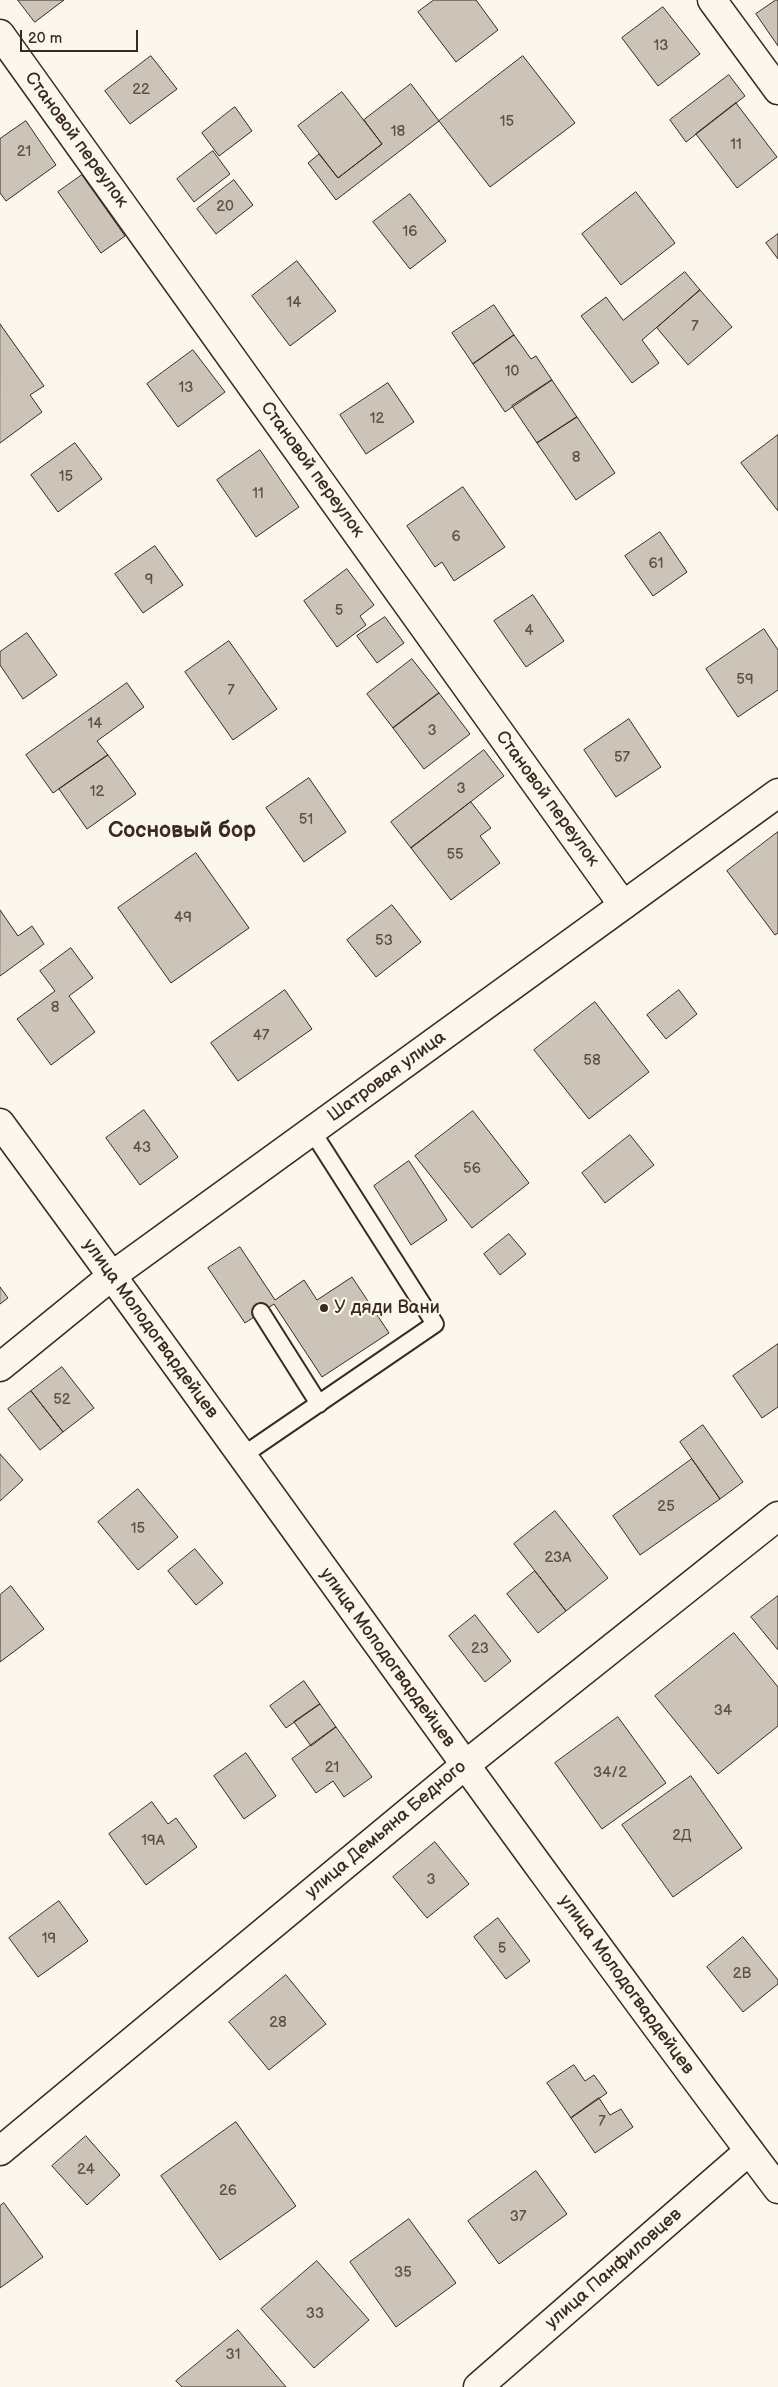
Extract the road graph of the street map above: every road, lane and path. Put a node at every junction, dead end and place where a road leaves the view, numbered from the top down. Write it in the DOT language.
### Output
graph roads {
  1 [pos="712,0"];
  2 [pos="0,34"];
  3 [pos="778,90"];
  4 [pos="778,793"];
  5 [pos="623,905"];
  6 [pos="0,1123"];
  7 [pos="312,1131"];
  8 [pos="113,1275"];
  9 [pos="261,1312"];
  10 [pos="0,1367"];
  11 [pos="319,1404"];
  12 [pos="242,1456"];
  13 [pos="778,1516"];
  14 [pos="464,1766"];
  15 [pos="0,2151"];
  16 [pos="749,2151"];
  17 [pos="778,2189"];
  18 [pos="478,2387"];
  1 -- 3 [label="street"];
  2 -- 5 [label="street, Становой переулок"];
  4 -- 5 [label="street, Шатровая улица"];
  5 -- 7 [label="street, Шатровая улица"];
  6 -- 8 [label="street, улица Молодогвардейцев"];
  7 -- 8 [label="street, Шатровая улица"];
  7 -- 11 [label="lane"];
  8 -- 10 [label="street, Шатровая улица"];
  8 -- 12 [label="street, улица Молодогвардейцев"];
  9 -- 11 [label="lane"];
  11 -- 12 [label="lane"];
  12 -- 14 [label="street, улица Молодогвардейцев"];
  13 -- 14 [label="street, улица Демьяна Бедного"];
  14 -- 15 [label="street, улица Демьяна Бедного"];
  14 -- 16 [label="street, улица Молодогвардейцев"];
  16 -- 17 [label="street, улица Молодогвардейцев"];
  16 -- 18 [label="street, улица Панфиловцев"];
}
